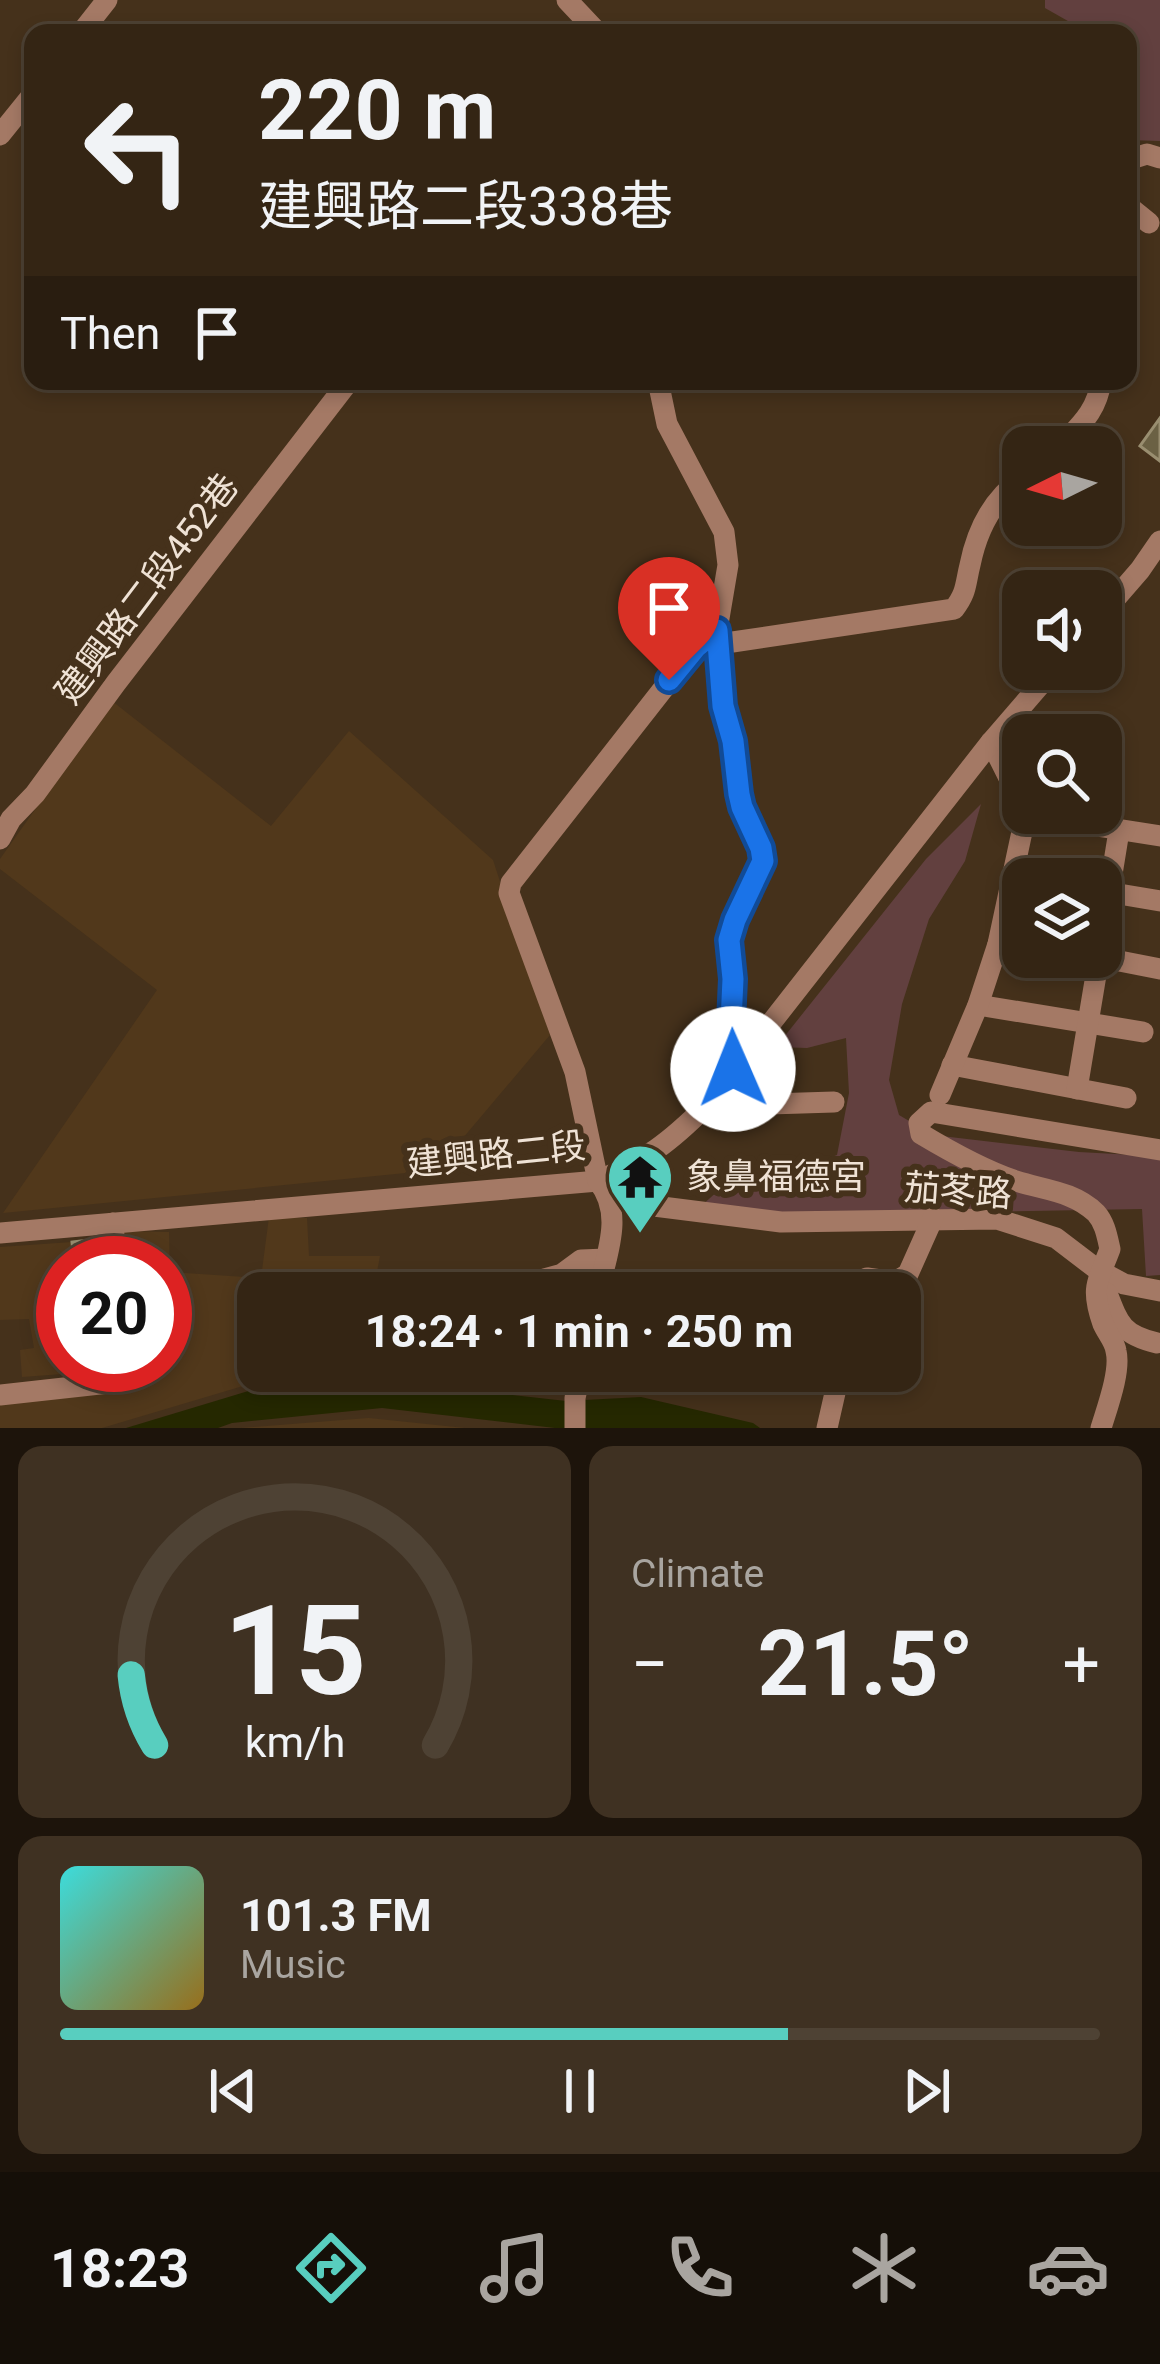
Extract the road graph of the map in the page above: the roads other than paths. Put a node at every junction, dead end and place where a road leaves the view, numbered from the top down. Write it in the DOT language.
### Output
graph roads {
  1 [pos="107,0"];
  2 [pos="88,24"];
  3 [pos="24,105"];
  4 [pos="0,135"];
  5 [pos="1137,213"];
  6 [pos="1150,223"];
  7 [pos="342,390"];
  8 [pos="660,390"];
  9 [pos="1099,390"];
  10 [pos="1080,426"];
  11 [pos="1002,496"];
  12 [pos="1160,541"];
  13 [pos="1122,591"];
  14 [pos="718,637"];
  15 [pos="1036,690"];
  16 [pos="991,742"];
  17 [pos="1002,764"];
  18 [pos="1122,831"];
  19 [pos="1160,836"];
  20 [pos="0,838"];
  21 [pos="1122,895"];
  22 [pos="1160,901"];
  23 [pos="1002,930"];
  24 [pos="998,944"];
  25 [pos="1002,944"];
  26 [pos="1122,962"];
  27 [pos="1160,969"];
  28 [pos="1096,978"];
  29 [pos="977,1005"];
  30 [pos="1088,1023"];
  31 [pos="1143,1032"];
  32 [pos="952,1065"];
  33 [pos="733,1069"];
  34 [pos="1077,1088"];
  35 [pos="940,1095"];
  36 [pos="1126,1098"];
  37 [pos="834,1102"];
  38 [pos="706,1106"];
  39 [pos="1160,1150"];
  40 [pos="598,1181"];
  41 [pos="933,1218"];
  42 [pos="113,1223"];
  43 [pos="0,1233"];
  44 [pos="114,1236"];
  45 [pos="606,1259"];
  46 [pos="1098,1270"];
  47 [pos="565,1272"];
  48 [pos="603,1272"];
  49 [pos="909,1272"];
  50 [pos="1160,1291"];
  51 [pos="1157,1343"];
  52 [pos="36,1391"];
  53 [pos="576,1392"];
  54 [pos="835,1392"];
  55 [pos="0,1395"];
  56 [pos="575,1428"];
  57 [pos="827,1428"];
  58 [pos="1101,1428"];
  1 -- 2 [label="street"];
  3 -- 4 [label="street"];
  5 -- 6 [label="street"];
  7 -- 20 [label="street, 建興路二段452巷"];
  8 -- 14 [label="street"];
  9 -- 10 [label="street"];
  11 -- 14 [label="street"];
  12 -- 13 [label="street"];
  14 -- 33 [label="street"];
  14 -- 40 [label="street"];
  15 -- 16 [label="street, 建興路二段"];
  16 -- 17 [label="street"];
  16 -- 33 [label="street, 建興路二段"];
  18 -- 19 [label="street"];
  21 -- 22 [label="street"];
  23 -- 24 [label="street"];
  24 -- 25 [label="street"];
  24 -- 29 [label="street"];
  26 -- 27 [label="street"];
  28 -- 30 [label="street"];
  29 -- 30 [label="street"];
  29 -- 32 [label="street"];
  30 -- 31 [label="street"];
  30 -- 34 [label="street"];
  32 -- 34 [label="street"];
  32 -- 35 [label="street"];
  33 -- 38 [label="street, 建興路二段"];
  34 -- 36 [label="street"];
  37 -- 38 [label="street"];
  38 -- 40 [label="street, 建興路二段"];
  39 -- 46 [label="street"];
  40 -- 41 [label="street, 茄苳路"];
  40 -- 42 [label="street, 建興路二段"];
  40 -- 45 [label="street"];
  41 -- 46 [label="street, 茄苳路"];
  41 -- 49 [label="street"];
  42 -- 43 [label="street, 建興路二段"];
  42 -- 44 [label="street"];
  45 -- 47 [label="street"];
  45 -- 48 [label="street"];
  46 -- 50 [label="street, 茄苳路"];
  46 -- 51 [label="street"];
  46 -- 58 [label="street"];
  52 -- 55 [label="street"];
  53 -- 56 [label="street"];
  54 -- 57 [label="street"];
}
